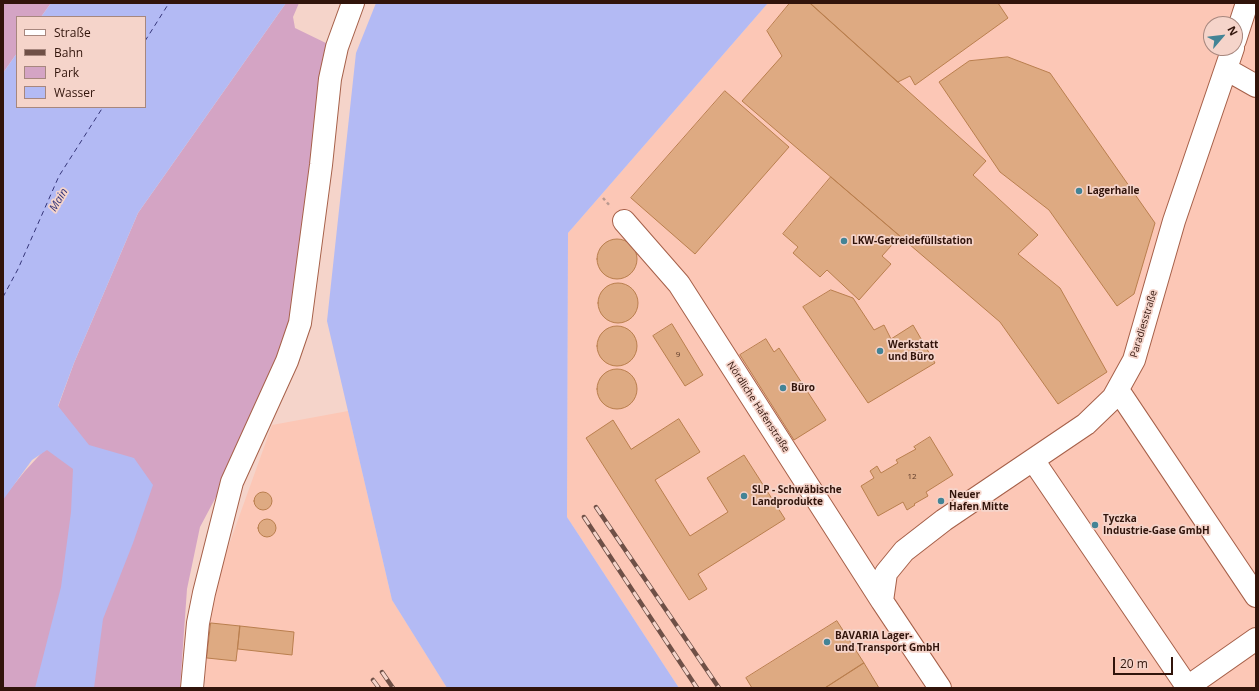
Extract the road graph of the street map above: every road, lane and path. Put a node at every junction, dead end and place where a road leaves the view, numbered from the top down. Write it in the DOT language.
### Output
graph roads {
  1 [pos="353,3"];
  2 [pos="1247,3"];
  3 [pos="1243,16"];
  4 [pos="1230,56"];
  5 [pos="1226,69"];
  6 [pos="1256,86"];
  7 [pos="624,221"];
  8 [pos="1118,390"];
  9 [pos="1033,460"];
  10 [pos="1256,596"];
  11 [pos="882,601"];
  12 [pos="1256,640"];
  13 [pos="192,688"];
  14 [pos="940,688"];
  15 [pos="1187,688"];
  1 -- 13 [label="street"];
  2 -- 3 [label="street"];
  4 -- 5 [label="street, Paradiesstraße"];
  5 -- 6 [label="street"];
  5 -- 8 [label="street, Paradiesstraße"];
  7 -- 11 [label="street, Nördliche Hafenstraße"];
  8 -- 9 [label="street, Paradiesstraße"];
  8 -- 10 [label="street"];
  9 -- 11 [label="street, Paradiesstraße"];
  9 -- 15 [label="street"];
  11 -- 14 [label="street, Nördliche Hafenstraße"];
  12 -- 15 [label="street"];
}
